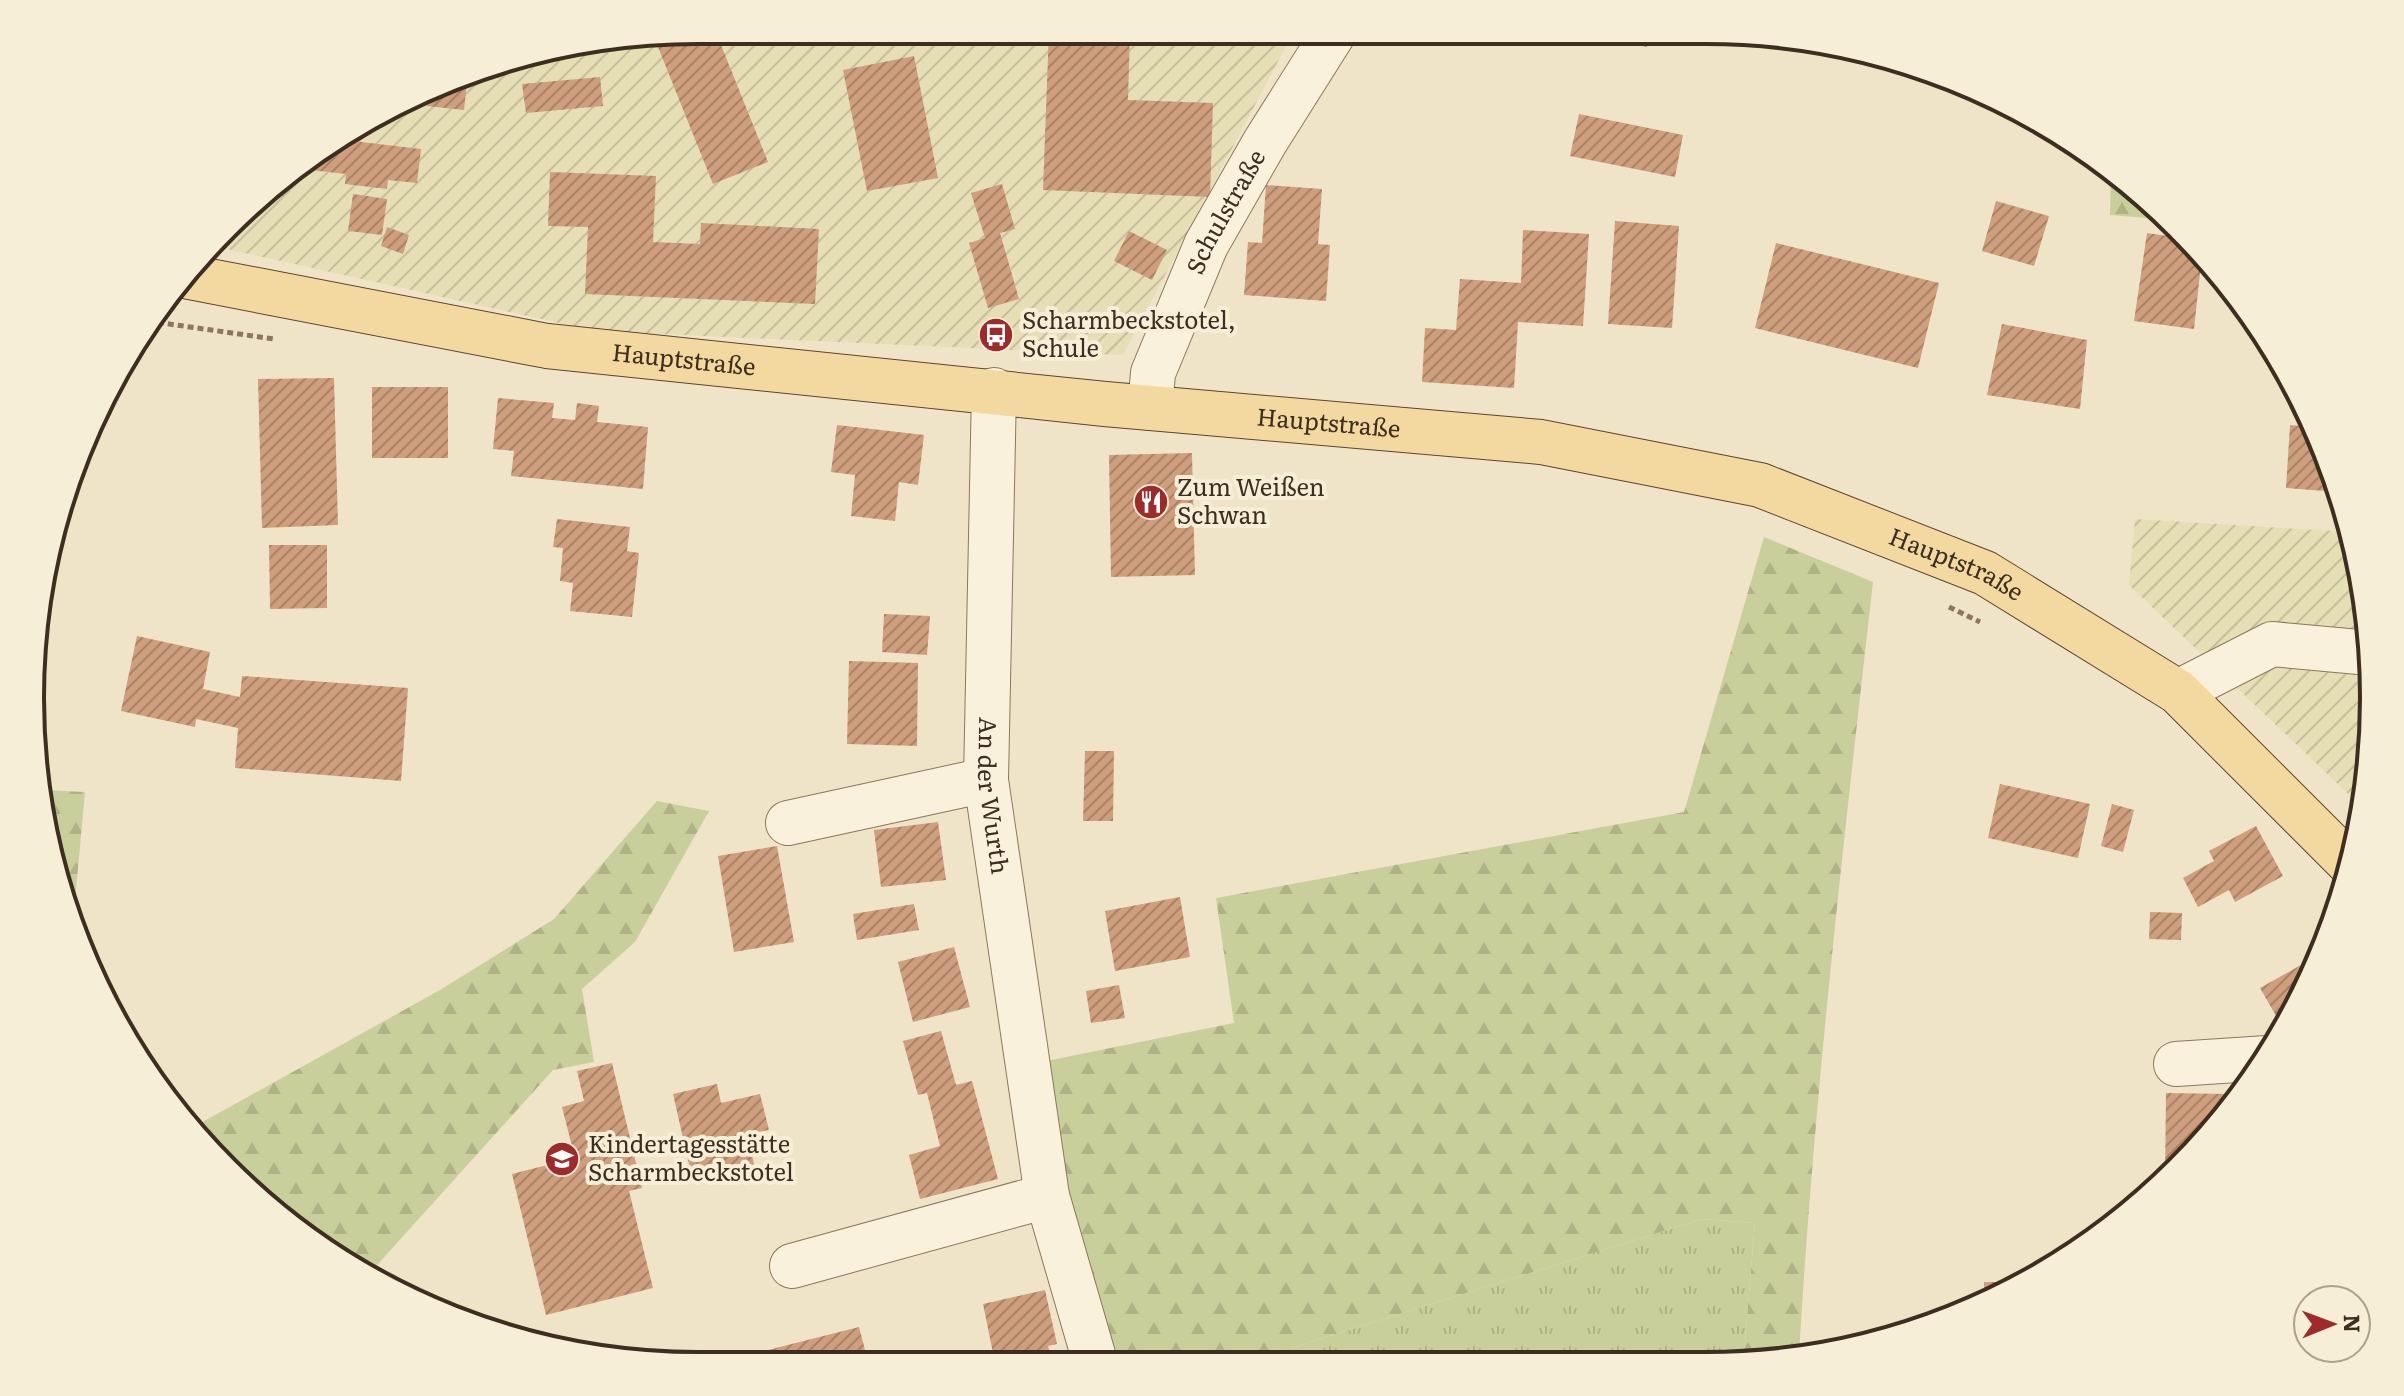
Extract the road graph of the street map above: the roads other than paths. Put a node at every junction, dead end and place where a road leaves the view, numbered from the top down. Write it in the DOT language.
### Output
graph roads {
  1 [pos="1327,44"];
  2 [pos="197,278"];
  3 [pos="994,390"];
  4 [pos="1150,408"];
  5 [pos="2359,652"];
  6 [pos="2178,692"];
  7 [pos="986,780"];
  8 [pos="788,823"];
  9 [pos="2341,855"];
  10 [pos="2251,1059"];
  11 [pos="2176,1064"];
  12 [pos="1047,1196"];
  13 [pos="792,1266"];
  14 [pos="1092,1352"];
  1 -- 4 [label="street, Schulstraße"];
  2 -- 3 [label="main road, Hauptstraße"];
  3 -- 4 [label="main road, Hauptstraße"];
  3 -- 7 [label="street, An der Wurth"];
  4 -- 6 [label="main road, Hauptstraße"];
  5 -- 6 [label="street"];
  6 -- 9 [label="main road, Hauptstraße"];
  7 -- 8 [label="street"];
  7 -- 12 [label="street, An der Wurth"];
  10 -- 11 [label="street"];
  12 -- 13 [label="street"];
  12 -- 14 [label="street, An der Wurth"];
}
